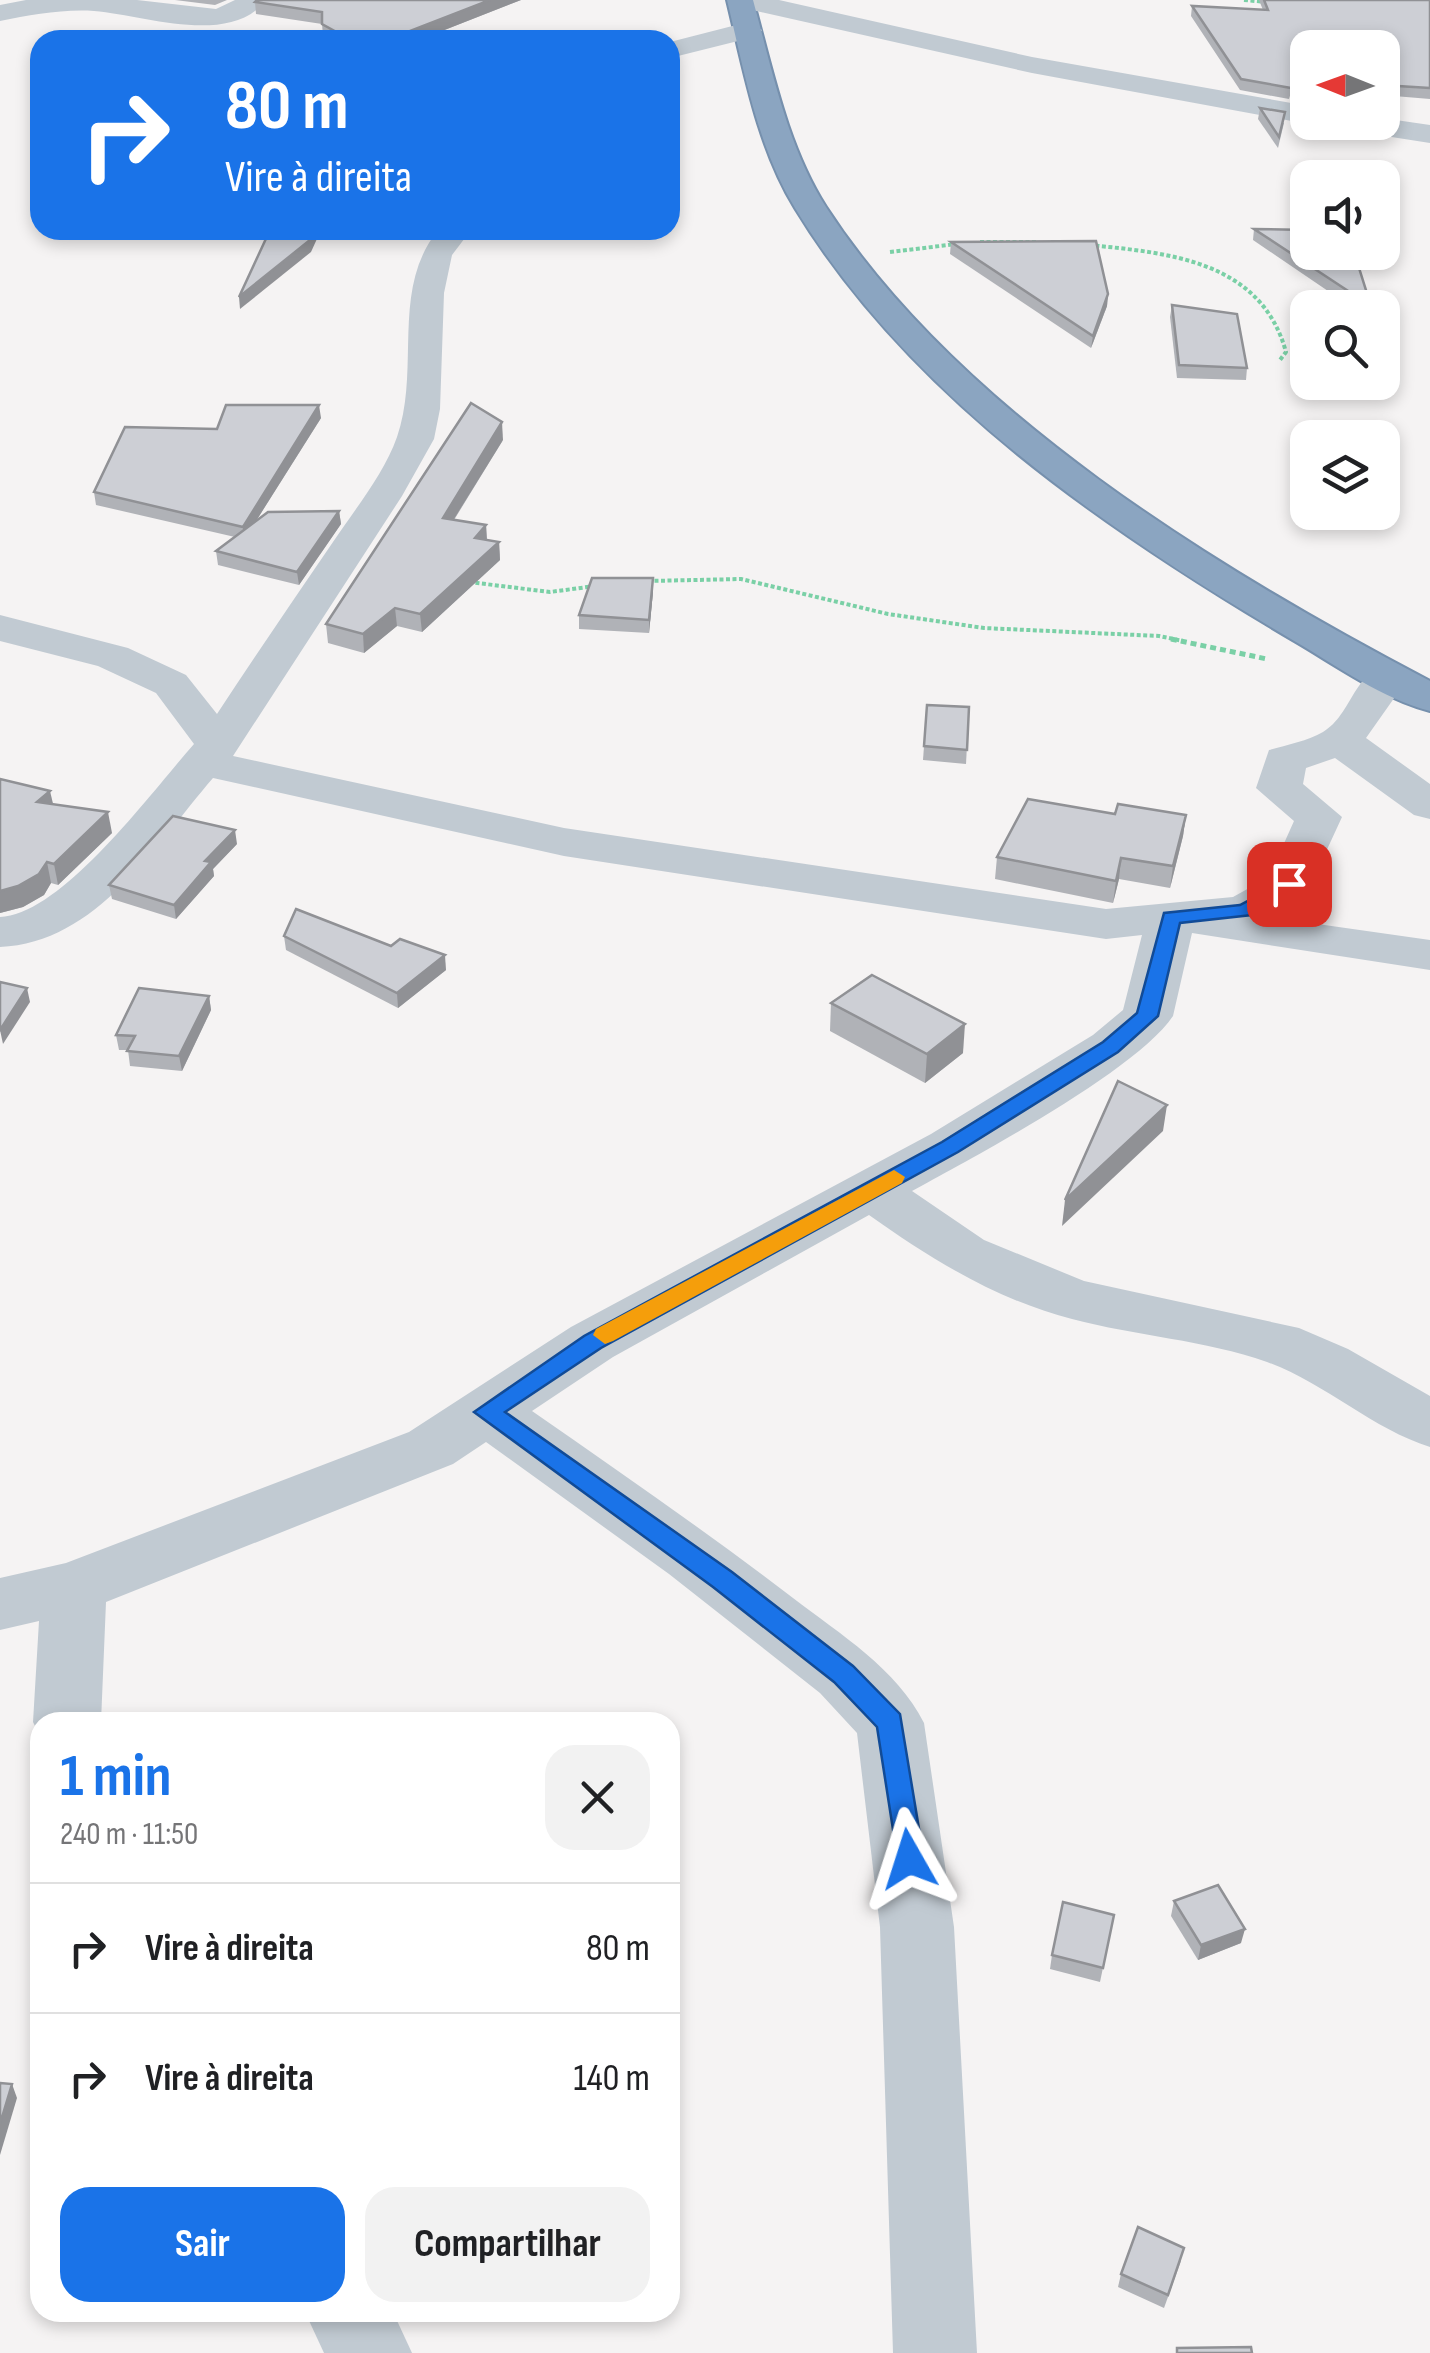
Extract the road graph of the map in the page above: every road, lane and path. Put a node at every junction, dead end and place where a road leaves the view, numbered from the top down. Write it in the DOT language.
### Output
graph roads {
  1 [pos="253,0"];
  2 [pos="1244,0"];
  3 [pos="1269,2"];
  4 [pos="744,10"];
  5 [pos="0,13"];
  6 [pos="680,45"];
  7 [pos="1290,112"];
  8 [pos="1400,129"];
  9 [pos="1430,134"];
  10 [pos="446,240"];
  11 [pos="1052,243"];
  12 [pos="1079,244"];
  13 [pos="844,258"];
  14 [pos="1280,360"];
  15 [pos="455,580"];
  16 [pos="636,582"];
  17 [pos="600,585"];
  18 [pos="0,628"];
  19 [pos="1270,660"];
  20 [pos="1388,677"];
  21 [pos="1430,698"];
  22 [pos="1340,741"];
  23 [pos="211,754"];
  24 [pos="1430,805"];
  25 [pos="1171,918"];
  26 [pos="0,932"];
  27 [pos="1430,954"];
  28 [pos="871,1190"];
  29 [pos="487,1412"];
  30 [pos="1430,1424"];
  31 [pos="74,1587"];
  32 [pos="0,1604"];
  33 [pos="67,1712"];
  34 [pos="352,2322"];
  35 [pos="370,2353"];
  36 [pos="935,2353"];
  1 -- 5 [label="street"];
  2 -- 3 [label="path"];
  4 -- 6 [label="street"];
  4 -- 7 [label="street"];
  4 -- 13 [label="highway"];
  8 -- 9 [label="street"];
  10 -- 23 [label="street"];
  11 -- 13 [label="path"];
  12 -- 14 [label="path"];
  13 -- 20 [label="highway"];
  15 -- 17 [label="path"];
  16 -- 19 [label="path"];
  18 -- 23 [label="street"];
  20 -- 21 [label="highway"];
  20 -- 22 [label="street"];
  22 -- 24 [label="street"];
  22 -- 25 [label="street"];
  23 -- 25 [label="street"];
  23 -- 26 [label="street"];
  25 -- 27 [label="street"];
  25 -- 28 [label="street"];
  28 -- 29 [label="street"];
  28 -- 30 [label="street"];
  29 -- 31 [label="street"];
  29 -- 36 [label="street"];
  31 -- 32 [label="street"];
  31 -- 33 [label="street"];
  34 -- 35 [label="street"];
}
